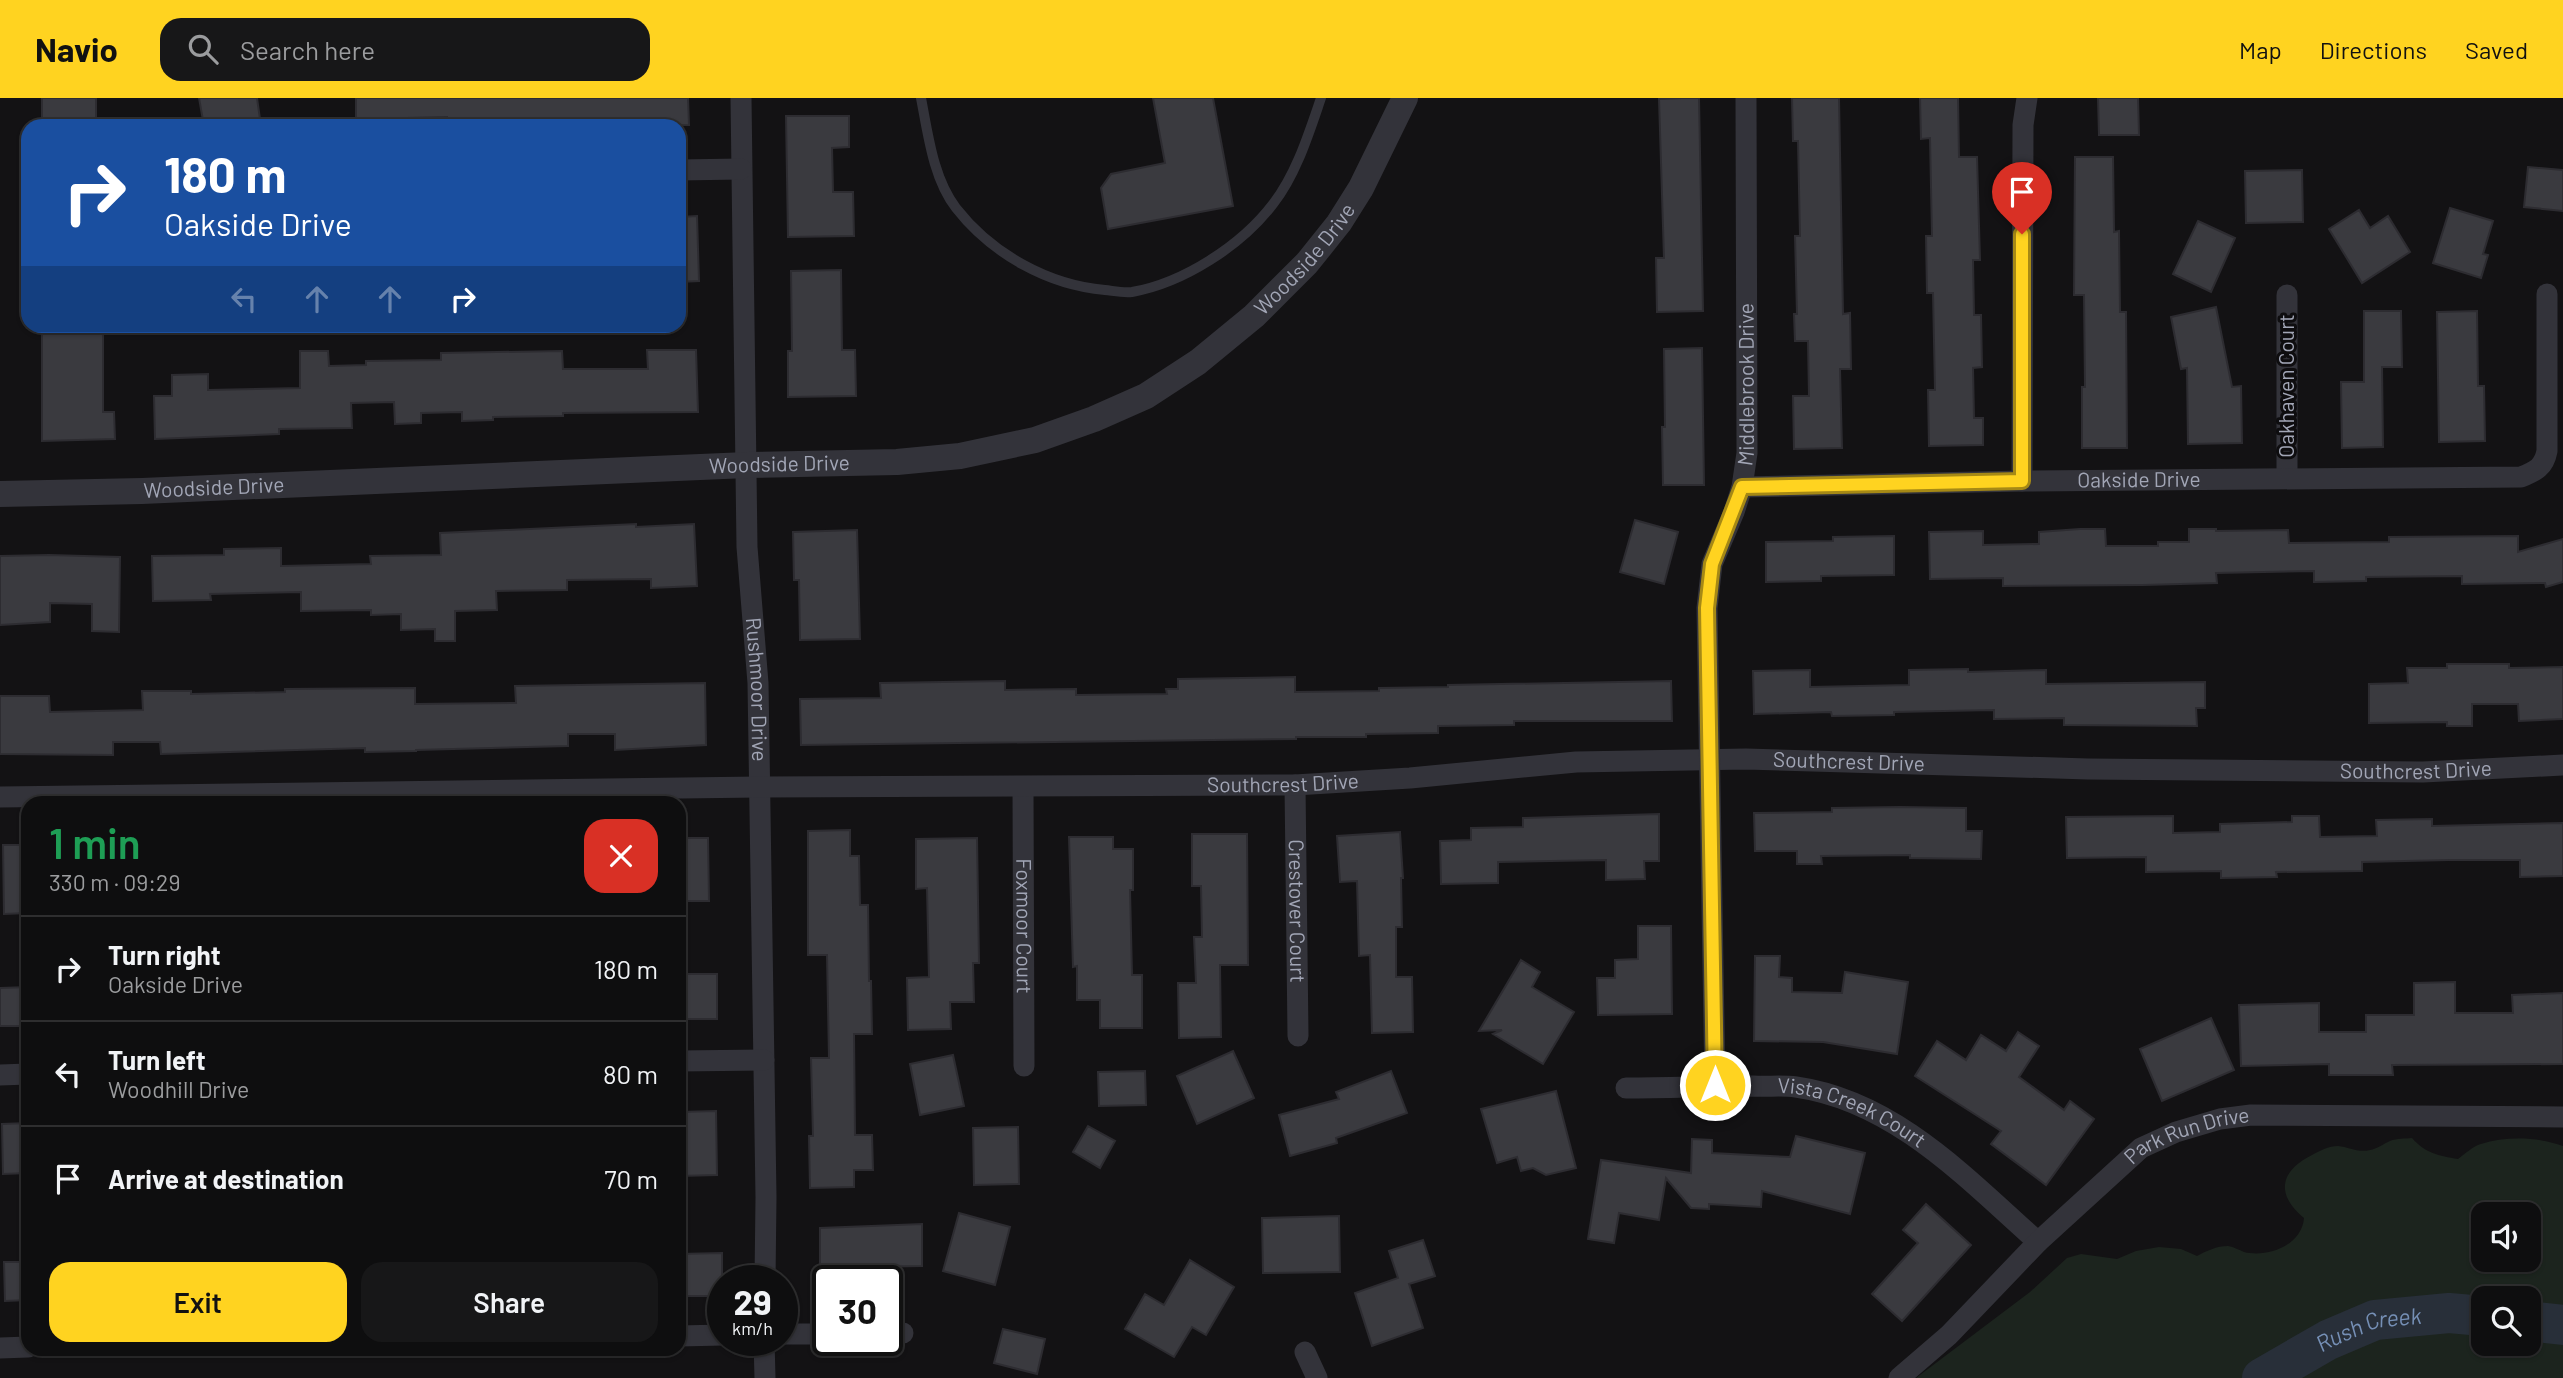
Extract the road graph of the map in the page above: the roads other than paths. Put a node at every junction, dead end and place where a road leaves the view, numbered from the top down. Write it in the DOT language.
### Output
graph roads {
  1 [pos="741,98"];
  2 [pos="922,98"];
  3 [pos="1321,98"];
  4 [pos="1405,98"];
  5 [pos="1746,98"];
  6 [pos="2027,98"];
  7 [pos="741,169"];
  8 [pos="686,170"];
  9 [pos="2547,294"];
  10 [pos="2287,295"];
  11 [pos="747,465"];
  12 [pos="2287,478"];
  13 [pos="2022,481"];
  14 [pos="1742,487"];
  15 [pos="0,494"];
  16 [pos="1709,760"];
  17 [pos="2563,765"];
  18 [pos="1296,785"];
  19 [pos="759,788"];
  20 [pos="1023,788"];
  21 [pos="84,796"];
  22 [pos="0,797"];
  23 [pos="21,797"];
  24 [pos="1298,1035"];
  25 [pos="764,1060"];
  26 [pos="686,1061"];
  27 [pos="1024,1066"];
  28 [pos="21,1074"];
  29 [pos="0,1075"];
  30 [pos="1715,1085"];
  31 [pos="1626,1088"];
  32 [pos="2563,1117"];
  33 [pos="2038,1242"];
  34 [pos="765,1265"];
  35 [pos="707,1335"];
  36 [pos="686,1336"];
  37 [pos="0,1348"];
  38 [pos="21,1348"];
  39 [pos="1305,1352"];
  40 [pos="764,1356"];
  41 [pos="765,1378"];
  42 [pos="1317,1378"];
  43 [pos="1899,1378"];
  1 -- 7 [label="street, Rushmoor Drive"];
  2 -- 3 [label="lane"];
  4 -- 11 [label="street, Woodside Drive"];
  5 -- 14 [label="street, Middlebrook Drive"];
  6 -- 13 [label="street"];
  7 -- 8 [label="street"];
  7 -- 11 [label="street, Rushmoor Drive"];
  9 -- 12 [label="street, Oakside Drive"];
  10 -- 12 [label="street, Oakhaven Court"];
  11 -- 15 [label="street, Woodside Drive"];
  11 -- 19 [label="street, Rushmoor Drive"];
  12 -- 13 [label="street, Oakside Drive"];
  13 -- 14 [label="street, Oakside Drive"];
  14 -- 16 [label="street, Middlebrook Drive"];
  16 -- 17 [label="street, Southcrest Drive"];
  16 -- 18 [label="street, Southcrest Drive"];
  16 -- 30 [label="street, Middlebrook Drive"];
  18 -- 20 [label="street, Southcrest Drive"];
  18 -- 24 [label="street, Crestover Court"];
  19 -- 20 [label="street, Southcrest Drive"];
  19 -- 21 [label="street, Southcrest Drive"];
  19 -- 25 [label="street, Rushmoor Drive"];
  20 -- 27 [label="street, Foxmoor Court"];
  22 -- 23 [label="street, Southcrest Drive"];
  25 -- 26 [label="street"];
  25 -- 34 [label="street, Rushmoor Drive"];
  28 -- 29 [label="street"];
  30 -- 31 [label="street, Vista Creek Court"];
  30 -- 33 [label="street, Vista Creek Court"];
  32 -- 33 [label="street, Park Run Drive"];
  33 -- 43 [label="street, Park Run Drive"];
  35 -- 36 [label="street"];
  37 -- 38 [label="street"];
  39 -- 42 [label="street"];
  40 -- 41 [label="street"];
}
